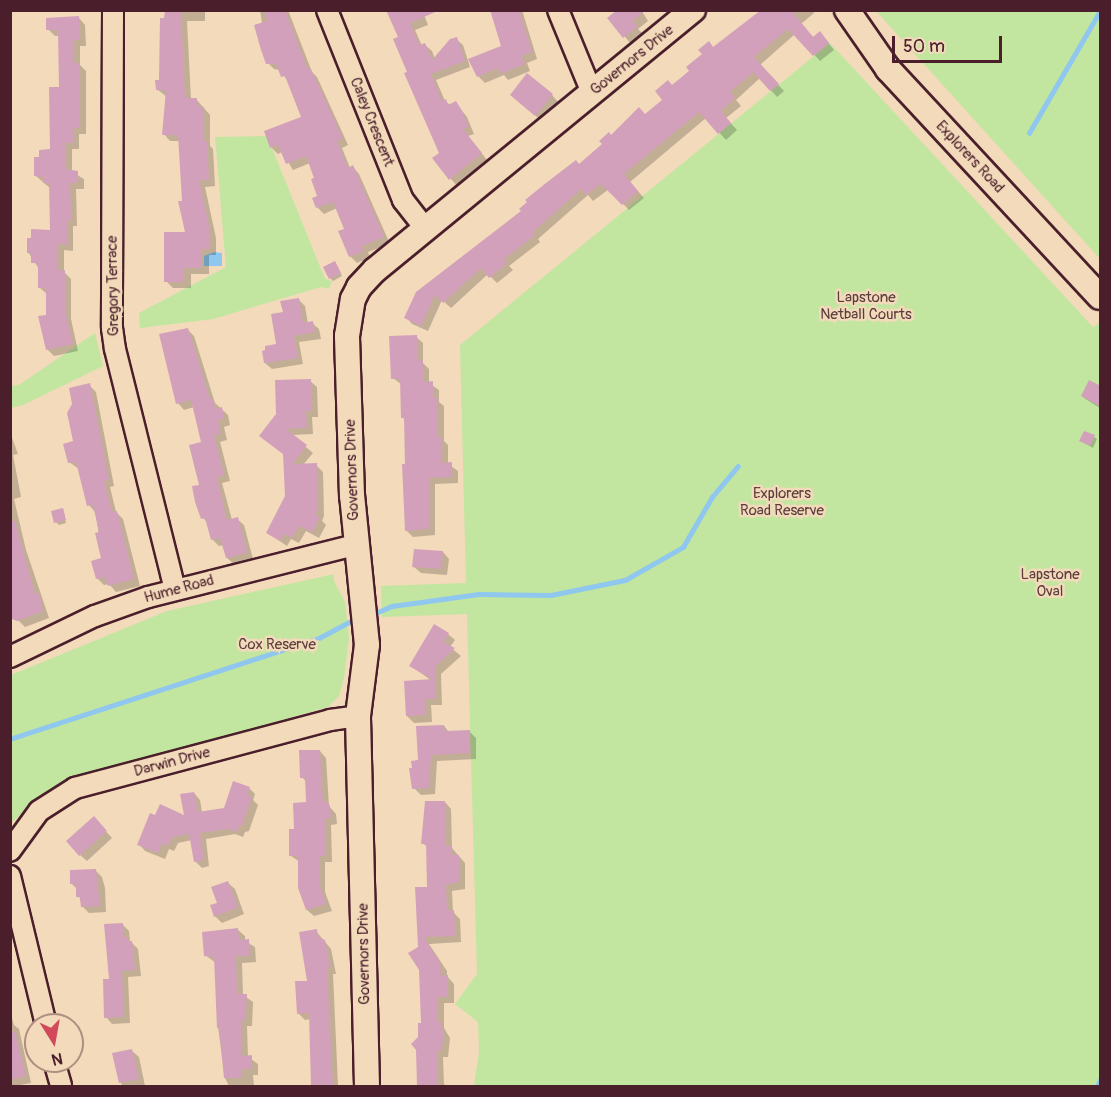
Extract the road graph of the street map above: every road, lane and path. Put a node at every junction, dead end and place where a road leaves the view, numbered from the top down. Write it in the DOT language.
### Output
graph roads {
  1 [pos="113,10"];
  2 [pos="327,10"];
  3 [pos="558,10"];
  4 [pos="693,10"];
  5 [pos="847,10"];
  6 [pos="592,93"];
  7 [pos="426,229"];
  8 [pos="1101,297"];
  9 [pos="355,545"];
  10 [pos="175,590"];
  11 [pos="10,657"];
  12 [pos="358,716"];
  13 [pos="10,851"];
  14 [pos="10,876"];
  15 [pos="43,1013"];
  16 [pos="367,1086"];
  1 -- 10 [label="street, Gregory Terrace"];
  2 -- 7 [label="street, Caley Crescent"];
  3 -- 6 [label="street"];
  4 -- 6 [label="main road, Governors Drive"];
  5 -- 8 [label="main road, Explorers Road"];
  6 -- 7 [label="main road, Governors Drive"];
  7 -- 9 [label="main road, Governors Drive"];
  9 -- 10 [label="street, Hume Road"];
  9 -- 12 [label="main road, Governors Drive"];
  10 -- 11 [label="street, Hume Road"];
  12 -- 13 [label="street, Darwin Drive"];
  12 -- 16 [label="main road, Governors Drive"];
  14 -- 15 [label="street"];
}
